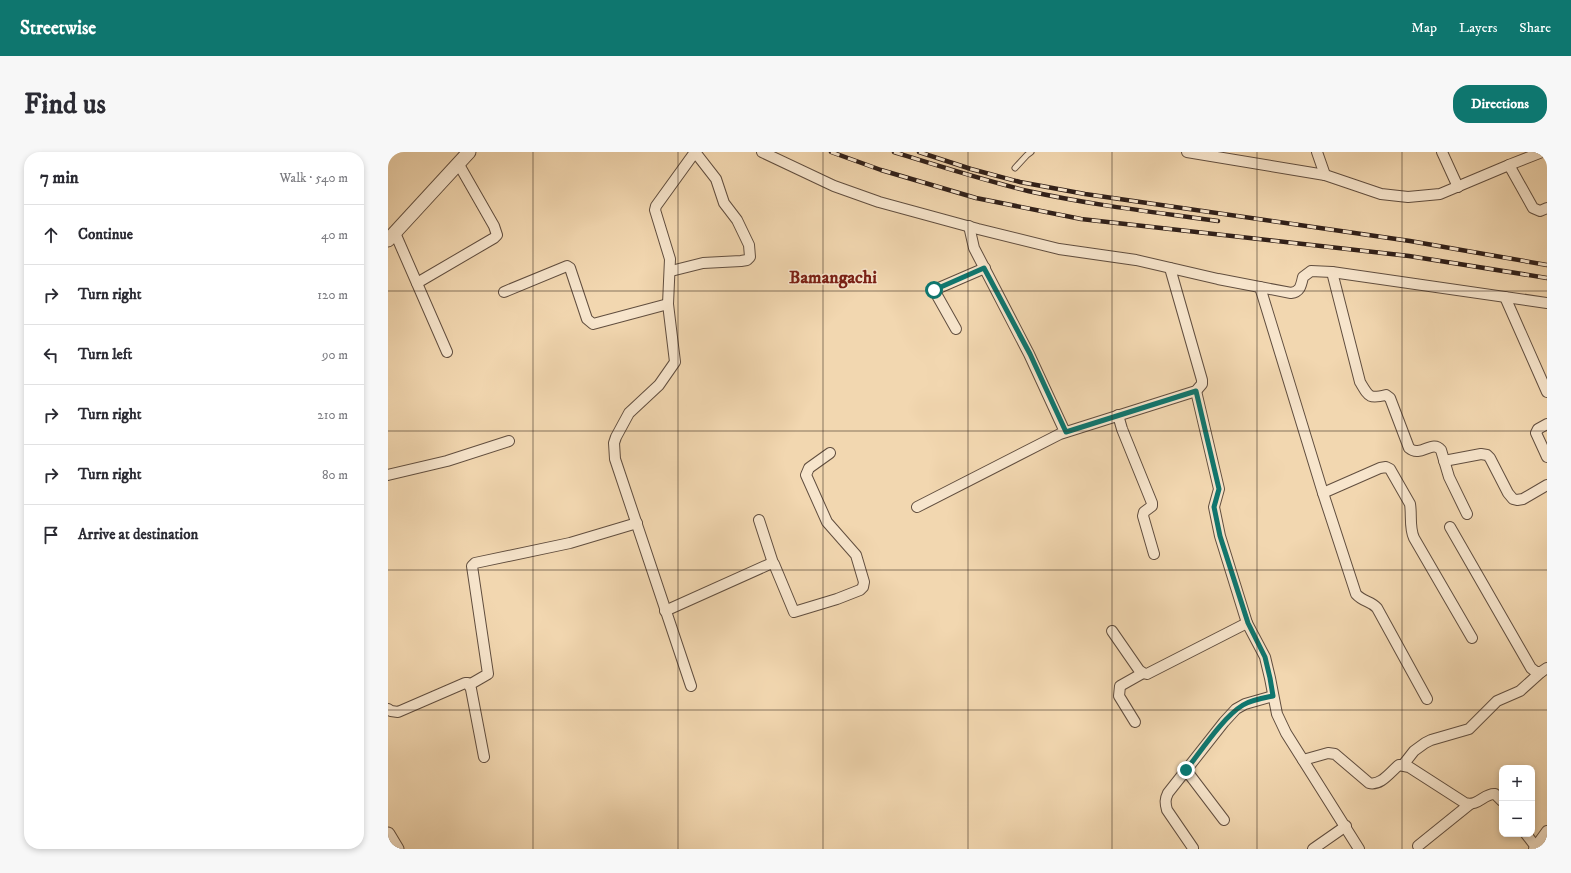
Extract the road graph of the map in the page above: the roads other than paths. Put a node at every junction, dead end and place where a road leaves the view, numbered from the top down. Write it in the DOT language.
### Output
graph roads {
  1 [pos="469,152"];
  2 [pos="695,152"];
  3 [pos="762,152"];
  4 [pos="1031,152"];
  5 [pos="1187,152"];
  6 [pos="1317,152"];
  7 [pos="1442,152"];
  8 [pos="1542,152"];
  9 [pos="458,163"];
  10 [pos="1509,165"];
  11 [pos="1015,168"];
  12 [pos="1325,175"];
  13 [pos="1458,187"];
  14 [pos="1547,208"];
  15 [pos="969,226"];
  16 [pos="392,236"];
  17 [pos="984,268"];
  18 [pos="1170,268"];
  19 [pos="670,272"];
  20 [pos="1332,272"];
  21 [pos="417,283"];
  22 [pos="1260,287"];
  23 [pos="504,292"];
  24 [pos="1505,298"];
  25 [pos="1547,303"];
  26 [pos="668,304"];
  27 [pos="956,330"];
  28 [pos="447,352"];
  29 [pos="1196,391"];
  30 [pos="1547,392"];
  31 [pos="1118,415"];
  32 [pos="1547,424"];
  33 [pos="1066,432"];
  34 [pos="509,441"];
  35 [pos="830,453"];
  36 [pos="1547,457"];
  37 [pos="1444,461"];
  38 [pos="388,475"];
  39 [pos="1547,484"];
  40 [pos="1323,493"];
  41 [pos="916,507"];
  42 [pos="1466,514"];
  43 [pos="759,520"];
  44 [pos="637,523"];
  45 [pos="1450,527"];
  46 [pos="1154,554"];
  47 [pos="773,564"];
  48 [pos="666,610"];
  49 [pos="1248,623"];
  50 [pos="1112,631"];
  51 [pos="1472,638"];
  52 [pos="1544,670"];
  53 [pos="1143,673"];
  54 [pos="469,685"];
  55 [pos="691,686"];
  56 [pos="1273,696"];
  57 [pos="1427,699"];
  58 [pos="388,709"];
  59 [pos="1135,722"];
  60 [pos="484,756"];
  61 [pos="1303,760"];
  62 [pos="1403,765"];
  63 [pos="1186,770"];
  64 [pos="1499,798"];
  65 [pos="1470,804"];
  66 [pos="1224,820"];
  67 [pos="1346,826"];
  68 [pos="1547,831"];
  69 [pos="388,834"];
  70 [pos="1528,837"];
  71 [pos="1418,846"];
  72 [pos="1193,848"];
  73 [pos="1535,848"];
  74 [pos="397,849"];
  75 [pos="1313,849"];
  76 [pos="1359,849"];
  1 -- 9 [label="street"];
  2 -- 19 [label="street"];
  2 -- 19 [label="street"];
  3 -- 15 [label="street"];
  4 -- 11 [label="lane"];
  5 -- 12 [label="street"];
  6 -- 12 [label="street"];
  7 -- 13 [label="street"];
  8 -- 10 [label="street"];
  9 -- 16 [label="street"];
  9 -- 21 [label="street"];
  10 -- 13 [label="street"];
  10 -- 14 [label="street"];
  12 -- 13 [label="street"];
  15 -- 17 [label="street"];
  15 -- 18 [label="street"];
  16 -- 21 [label="street"];
  17 -- 27 [label="street"];
  17 -- 33 [label="street"];
  18 -- 22 [label="street"];
  18 -- 29 [label="street"];
  19 -- 26 [label="street"];
  20 -- 22 [label="street"];
  20 -- 24 [label="street"];
  20 -- 37 [label="street"];
  21 -- 28 [label="street"];
  22 -- 40 [label="street"];
  23 -- 26 [label="street"];
  24 -- 25 [label="street"];
  24 -- 30 [label="street"];
  26 -- 44 [label="street"];
  29 -- 31 [label="street"];
  29 -- 49 [label="street"];
  31 -- 33 [label="street"];
  31 -- 46 [label="street"];
  32 -- 36 [label="street"];
  33 -- 41 [label="street"];
  34 -- 38 [label="street"];
  35 -- 47 [label="street"];
  37 -- 39 [label="street"];
  37 -- 42 [label="street"];
  40 -- 51 [label="street"];
  40 -- 57 [label="street"];
  43 -- 47 [label="street"];
  44 -- 48 [label="street"];
  44 -- 54 [label="street"];
  45 -- 52 [label="street"];
  47 -- 48 [label="street"];
  48 -- 55 [label="street"];
  49 -- 53 [label="street"];
  49 -- 56 [label="street"];
  50 -- 53 [label="street"];
  52 -- 62 [label="street"];
  53 -- 59 [label="street"];
  54 -- 58 [label="street"];
  54 -- 60 [label="street"];
  56 -- 61 [label="street"];
  56 -- 63 [label="street"];
  61 -- 62 [label="street"];
  61 -- 67 [label="street"];
  62 -- 65 [label="street"];
  63 -- 66 [label="street"];
  63 -- 72 [label="street"];
  64 -- 65 [label="street"];
  65 -- 71 [label="street"];
  67 -- 75 [label="street"];
  67 -- 76 [label="street"];
  68 -- 73 [label="street"];
  69 -- 74 [label="street"];
  70 -- 73 [label="street"];
}
